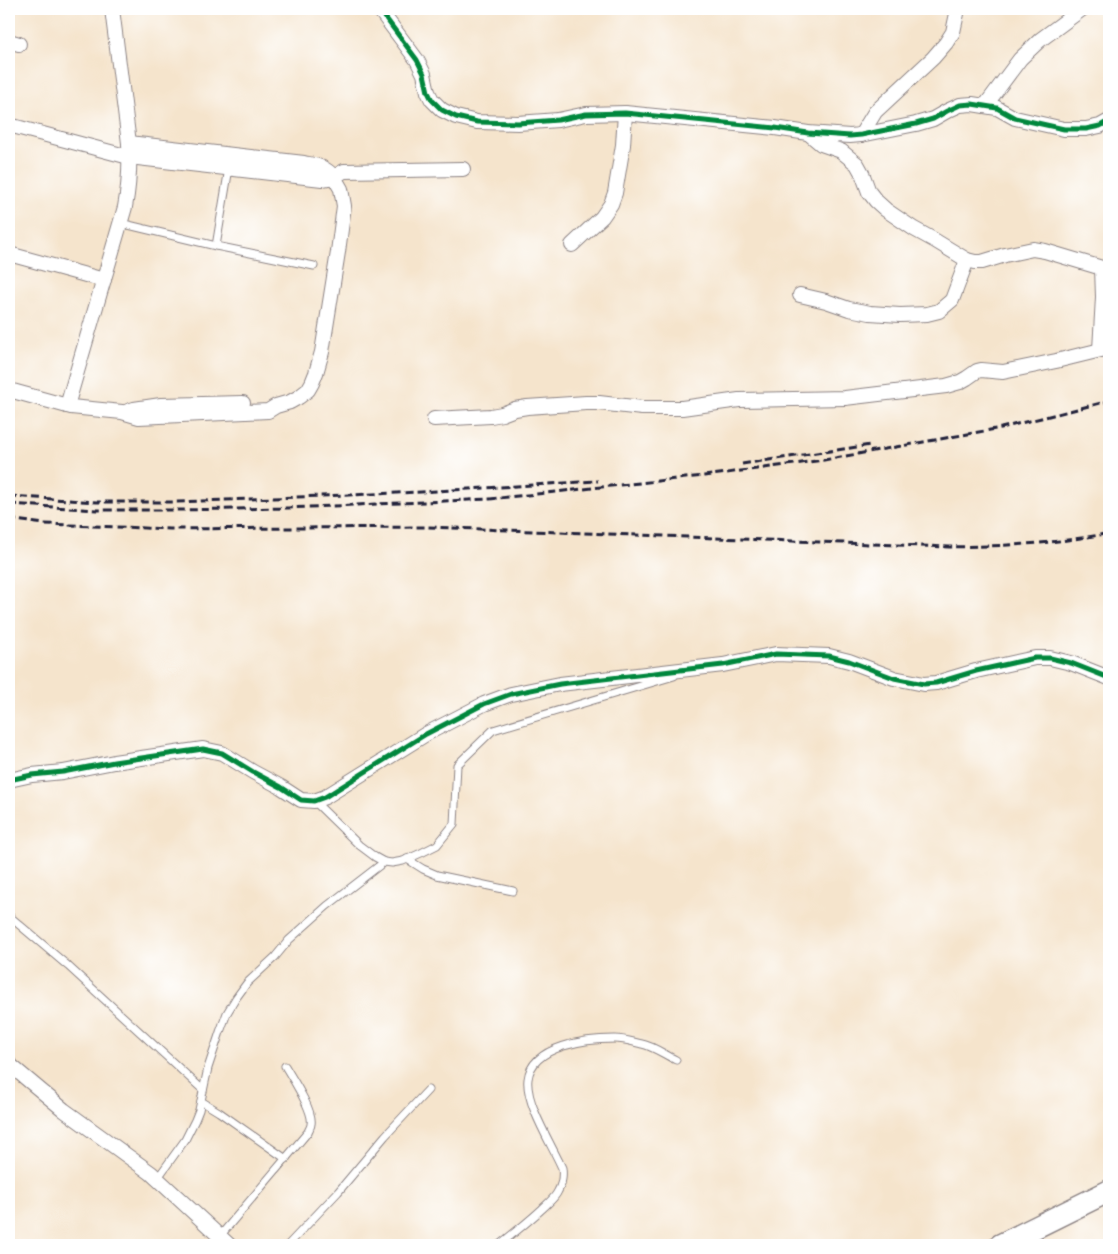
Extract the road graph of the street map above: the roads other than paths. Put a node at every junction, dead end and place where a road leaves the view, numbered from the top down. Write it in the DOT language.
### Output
graph roads {
  1 [pos="112,9"];
  2 [pos="379,9"];
  3 [pos="958,9"];
  4 [pos="1082,9"];
  5 [pos="985,106"];
  6 [pos="625,113"];
  7 [pos="9,124"];
  8 [pos="1106,126"];
  9 [pos="808,133"];
  10 [pos="861,135"];
  11 [pos="129,150"];
  12 [pos="229,168"];
  13 [pos="463,169"];
  14 [pos="334,177"];
  15 [pos="120,223"];
  16 [pos="572,245"];
  17 [pos="216,246"];
  18 [pos="9,254"];
  19 [pos="967,260"];
  20 [pos="314,266"];
  21 [pos="1106,268"];
  22 [pos="104,280"];
  23 [pos="800,295"];
  24 [pos="1104,349"];
  25 [pos="9,390"];
  26 [pos="67,406"];
  27 [pos="434,418"];
  28 [pos="702,668"];
  29 [pos="1109,678"];
  30 [pos="9,780"];
  31 [pos="314,801"];
  32 [pos="407,859"];
  33 [pos="384,862"];
  34 [pos="512,890"];
  35 [pos="9,916"];
  36 [pos="676,1060"];
  37 [pos="9,1064"];
  38 [pos="284,1066"];
  39 [pos="203,1090"];
  40 [pos="428,1090"];
  41 [pos="201,1101"];
  42 [pos="286,1159"];
  43 [pos="157,1179"];
  44 [pos="1109,1191"];
  45 [pos="225,1241"];
  46 [pos="288,1245"];
  47 [pos="499,1245"];
  48 [pos="1000,1245"];
  1 -- 11 [label="street"];
  2 -- 6 [label="street"];
  3 -- 10 [label="street"];
  4 -- 5 [label="street"];
  5 -- 8 [label="street"];
  5 -- 10 [label="street"];
  6 -- 9 [label="street"];
  6 -- 16 [label="street"];
  7 -- 11 [label="street"];
  9 -- 10 [label="street"];
  9 -- 19 [label="street"];
  11 -- 12 [label="street"];
  11 -- 14 [label="street"];
  11 -- 15 [label="street"];
  12 -- 14 [label="street"];
  12 -- 17 [label="lane"];
  13 -- 14 [label="street"];
  14 -- 26 [label="street"];
  15 -- 17 [label="lane"];
  15 -- 22 [label="street"];
  17 -- 20 [label="lane"];
  18 -- 22 [label="street"];
  19 -- 21 [label="street"];
  19 -- 23 [label="street"];
  21 -- 24 [label="street"];
  22 -- 26 [label="street"];
  24 -- 27 [label="street"];
  25 -- 26 [label="street"];
  28 -- 29 [label="street"];
  28 -- 31 [label="street"];
  28 -- 32 [label="lane"];
  30 -- 31 [label="street"];
  31 -- 33 [label="lane"];
  32 -- 33 [label="lane"];
  32 -- 34 [label="lane"];
  33 -- 39 [label="lane"];
  35 -- 39 [label="lane"];
  36 -- 47 [label="lane"];
  37 -- 43 [label="street"];
  38 -- 42 [label="lane"];
  39 -- 41 [label="lane"];
  40 -- 46 [label="lane"];
  41 -- 42 [label="lane"];
  41 -- 43 [label="lane"];
  42 -- 45 [label="lane"];
  43 -- 45 [label="street"];
  44 -- 48 [label="main road"];
}
